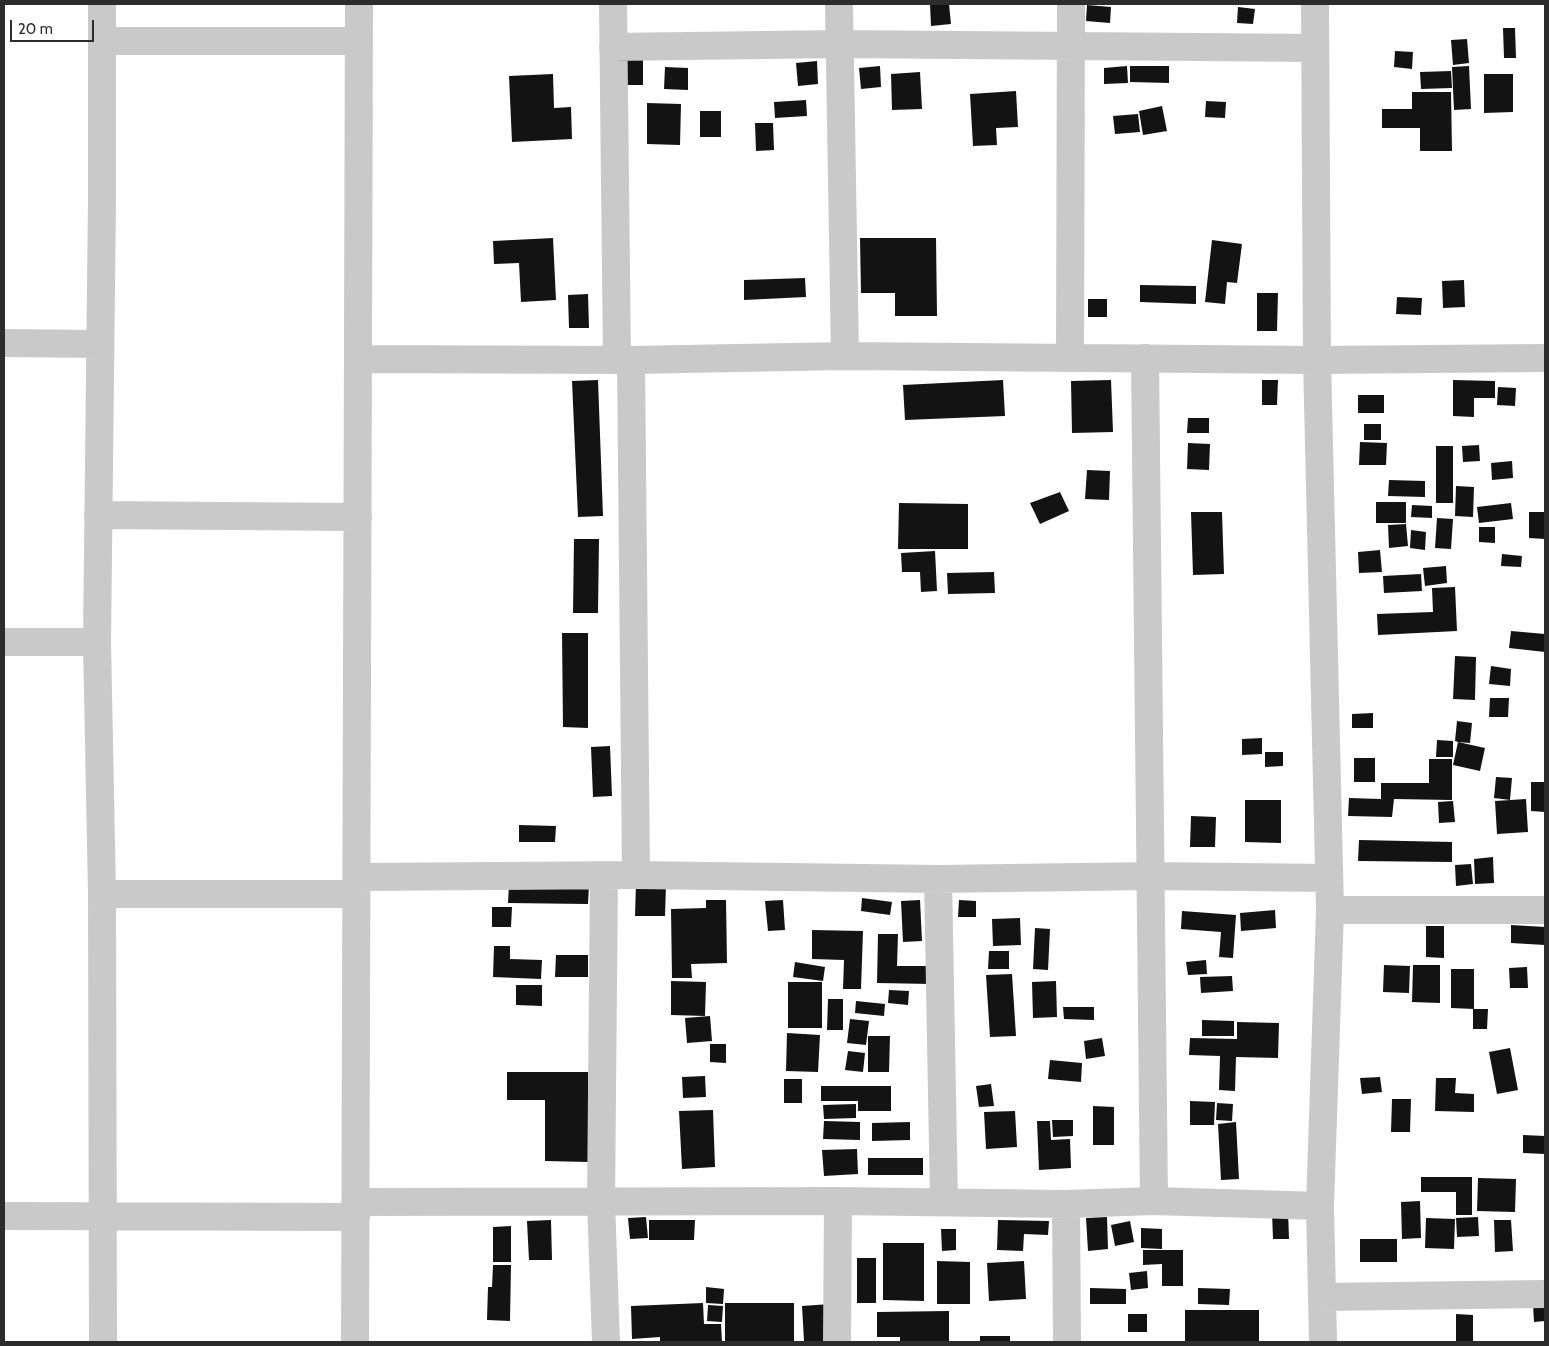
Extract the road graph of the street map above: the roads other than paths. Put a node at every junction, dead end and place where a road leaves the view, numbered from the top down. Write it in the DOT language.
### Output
graph roads {
  1 [pos="102,4"];
  2 [pos="359,4"];
  3 [pos="613,4"];
  4 [pos="839,4"];
  5 [pos="1071,4"];
  6 [pos="1315,4"];
  7 [pos="103,41"];
  8 [pos="359,41"];
  9 [pos="839,44"];
  10 [pos="613,48"];
  11 [pos="1072,48"];
  12 [pos="1315,48"];
  13 [pos="4,343"];
  14 [pos="99,344"];
  15 [pos="845,356"];
  16 [pos="1070,358"];
  17 [pos="1145,358"];
  18 [pos="1545,358"];
  19 [pos="358,359"];
  20 [pos="624,360"];
  21 [pos="1317,360"];
  22 [pos="98,515"];
  23 [pos="358,517"];
  24 [pos="4,642"];
  25 [pos="97,642"];
  26 [pos="636,875"];
  27 [pos="1151,876"];
  28 [pos="604,877"];
  29 [pos="1329,878"];
  30 [pos="938,879"];
  31 [pos="356,886"];
  32 [pos="102,894"];
  33 [pos="1330,910"];
  34 [pos="1545,910"];
  35 [pos="601,1201"];
  36 [pos="838,1201"];
  37 [pos="944,1201"];
  38 [pos="1154,1201"];
  39 [pos="1066,1204"];
  40 [pos="1320,1206"];
  41 [pos="356,1209"];
  42 [pos="4,1216"];
  43 [pos="104,1217"];
  44 [pos="1545,1294"];
  45 [pos="1322,1297"];
  46 [pos="103,1342"];
  47 [pos="356,1342"];
  48 [pos="606,1342"];
  49 [pos="837,1342"];
  50 [pos="1067,1342"];
  51 [pos="1323,1342"];
  1 -- 7 [label="street"];
  2 -- 8 [label="street"];
  3 -- 10 [label="street"];
  4 -- 9 [label="street"];
  5 -- 11 [label="street"];
  6 -- 12 [label="street"];
  7 -- 8 [label="street"];
  7 -- 14 [label="street"];
  8 -- 19 [label="street"];
  9 -- 10 [label="street"];
  9 -- 11 [label="street"];
  9 -- 15 [label="street"];
  10 -- 20 [label="street"];
  11 -- 12 [label="street"];
  11 -- 16 [label="street"];
  12 -- 21 [label="street"];
  13 -- 14 [label="street"];
  14 -- 22 [label="street"];
  15 -- 16 [label="street"];
  15 -- 20 [label="street"];
  16 -- 17 [label="street"];
  17 -- 21 [label="street"];
  17 -- 27 [label="street"];
  18 -- 21 [label="street"];
  19 -- 20 [label="street"];
  19 -- 23 [label="street"];
  20 -- 26 [label="street"];
  21 -- 29 [label="street"];
  22 -- 23 [label="street"];
  22 -- 25 [label="street"];
  23 -- 31 [label="street"];
  24 -- 25 [label="street"];
  25 -- 32 [label="street"];
  26 -- 28 [label="street"];
  26 -- 30 [label="street"];
  27 -- 29 [label="street"];
  27 -- 30 [label="street"];
  27 -- 38 [label="street"];
  28 -- 31 [label="street"];
  28 -- 35 [label="street"];
  29 -- 33 [label="street"];
  30 -- 37 [label="street"];
  31 -- 32 [label="street"];
  31 -- 41 [label="street"];
  32 -- 43 [label="street"];
  33 -- 34 [label="street"];
  33 -- 40 [label="street"];
  35 -- 36 [label="street"];
  35 -- 41 [label="street"];
  35 -- 48 [label="street"];
  36 -- 37 [label="street"];
  36 -- 49 [label="street"];
  37 -- 39 [label="street"];
  38 -- 39 [label="street"];
  38 -- 40 [label="street"];
  39 -- 50 [label="street"];
  40 -- 45 [label="street"];
  41 -- 43 [label="street"];
  41 -- 47 [label="street"];
  42 -- 43 [label="street"];
  43 -- 46 [label="street"];
  44 -- 45 [label="street"];
  45 -- 51 [label="street"];
}
